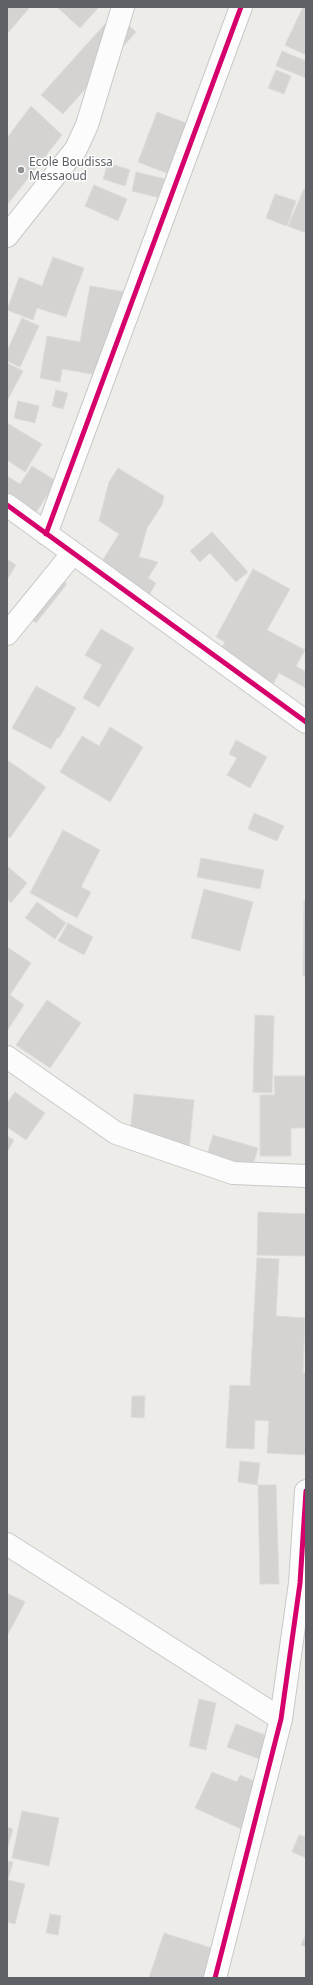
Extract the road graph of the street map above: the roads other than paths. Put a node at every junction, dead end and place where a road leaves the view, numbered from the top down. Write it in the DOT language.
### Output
graph roads {
  1 [pos="123,7"];
  2 [pos="241,7"];
  3 [pos="7,236"];
  4 [pos="7,505"];
  5 [pos="46,534"];
  6 [pos="73,553"];
  7 [pos="7,634"];
  8 [pos="306,722"];
  9 [pos="7,1057"];
  10 [pos="306,1176"];
  11 [pos="306,1492"];
  12 [pos="7,1544"];
  13 [pos="281,1719"];
  14 [pos="215,1978"];
  1 -- 3 [label="street"];
  2 -- 5 [label="street"];
  4 -- 5 [label="street"];
  5 -- 6 [label="street"];
  6 -- 7 [label="street"];
  6 -- 8 [label="street"];
  9 -- 10 [label="street"];
  11 -- 13 [label="street"];
  12 -- 13 [label="street"];
  13 -- 14 [label="street"];
}
